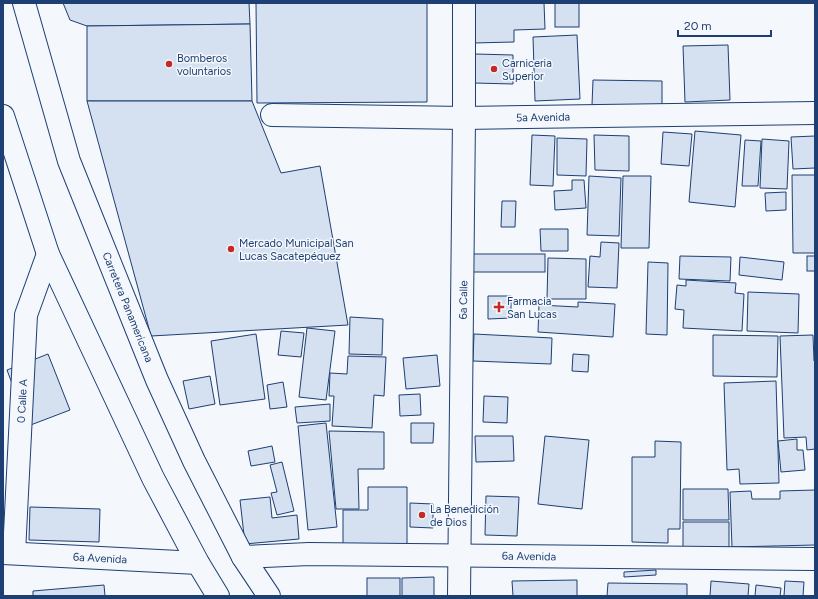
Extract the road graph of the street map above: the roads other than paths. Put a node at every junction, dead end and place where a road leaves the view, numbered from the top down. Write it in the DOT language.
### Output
graph roads {
  1 [pos="24,3"];
  2 [pos="464,3"];
  3 [pos="815,113"];
  4 [pos="272,115"];
  5 [pos="3,116"];
  6 [pos="464,118"];
  7 [pos="48,254"];
  8 [pos="9,553"];
  9 [pos="460,555"];
  10 [pos="243,557"];
  11 [pos="815,559"];
  12 [pos="198,564"];
  13 [pos="218,596"];
  14 [pos="269,596"];
  15 [pos="459,596"];
  1 -- 10 [label="main road, Carretera Panamericana"];
  2 -- 6 [label="main road, 6a Calle"];
  3 -- 6 [label="main road, 5a Avenida"];
  4 -- 6 [label="main road, 5a Avenida"];
  5 -- 7 [label="main road"];
  6 -- 9 [label="main road, 6a Calle"];
  7 -- 8 [label="main road, 0 Calle A"];
  7 -- 12 [label="main road"];
  8 -- 12 [label="main road, 6a Avenida"];
  9 -- 10 [label="main road, 6a Avenida"];
  9 -- 11 [label="main road, 6a Avenida"];
  9 -- 15 [label="main road, 6a Calle"];
  10 -- 14 [label="main road, Carretera Panamericana"];
  12 -- 13 [label="main road"];
}
